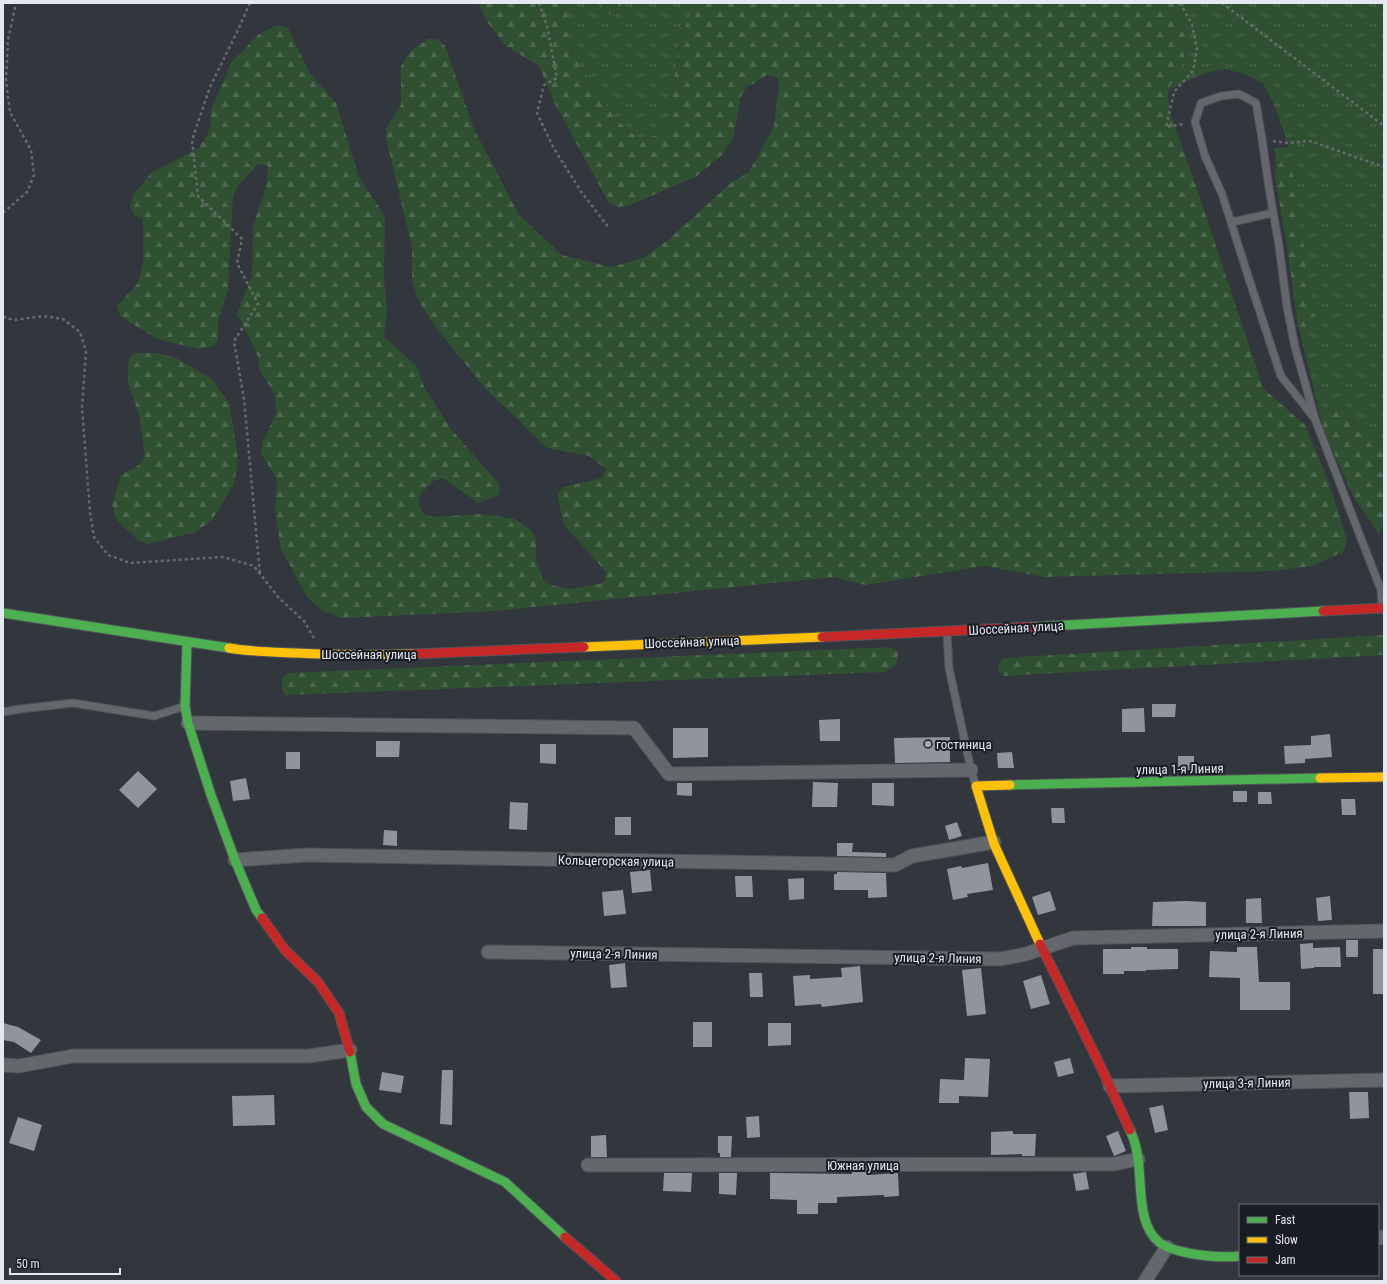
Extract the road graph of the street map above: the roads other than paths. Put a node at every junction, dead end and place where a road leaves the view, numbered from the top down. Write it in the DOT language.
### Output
graph roads {
  1 [pos="1273,213"];
  2 [pos="1232,222"];
  3 [pos="1314,419"];
  4 [pos="1383,608"];
  5 [pos="3,613"];
  6 [pos="946,632"];
  7 [pos="187,642"];
  8 [pos="185,706"];
  9 [pos="3,712"];
  10 [pos="188,723"];
  11 [pos="971,770"];
  12 [pos="1384,777"];
  13 [pos="976,786"];
  14 [pos="994,842"];
  15 [pos="235,860"];
  16 [pos="1384,931"];
  17 [pos="1042,948"];
  18 [pos="488,952"];
  19 [pos="350,1050"];
  20 [pos="3,1065"];
  21 [pos="1384,1080"];
  22 [pos="1110,1086"];
  23 [pos="1138,1159"];
  24 [pos="588,1166"];
  25 [pos="1166,1247"];
  26 [pos="1239,1256"];
  27 [pos="616,1281"];
  28 [pos="1145,1281"];
  1 -- 2 [label="lane"];
  1 -- 2 [label="lane"];
  1 -- 3 [label="lane"];
  2 -- 3 [label="lane"];
  3 -- 4 [label="lane"];
  4 -- 6 [label="street, Шоссейная улица"];
  5 -- 7 [label="street, Шоссейная улица"];
  6 -- 7 [label="street, Шоссейная улица"];
  6 -- 11 [label="lane"];
  7 -- 8 [label="street"];
  8 -- 9 [label="lane"];
  8 -- 10 [label="street"];
  10 -- 11 [label="street"];
  10 -- 15 [label="street"];
  11 -- 13 [label="lane"];
  12 -- 13 [label="street, улица 1-я Линия"];
  13 -- 14 [label="street"];
  14 -- 15 [label="street, Кольцегорская улица"];
  14 -- 17 [label="street"];
  15 -- 19 [label="street"];
  16 -- 17 [label="street, улица 2-я Линия"];
  17 -- 18 [label="street, улица 2-я Линия"];
  17 -- 22 [label="street"];
  19 -- 20 [label="street"];
  19 -- 27 [label="street"];
  21 -- 22 [label="street, улица 3-я Линия"];
  22 -- 23 [label="street"];
  23 -- 24 [label="street, Южная улица"];
  23 -- 25 [label="street"];
  25 -- 26 [label="street"];
  25 -- 28 [label="street"];
}
